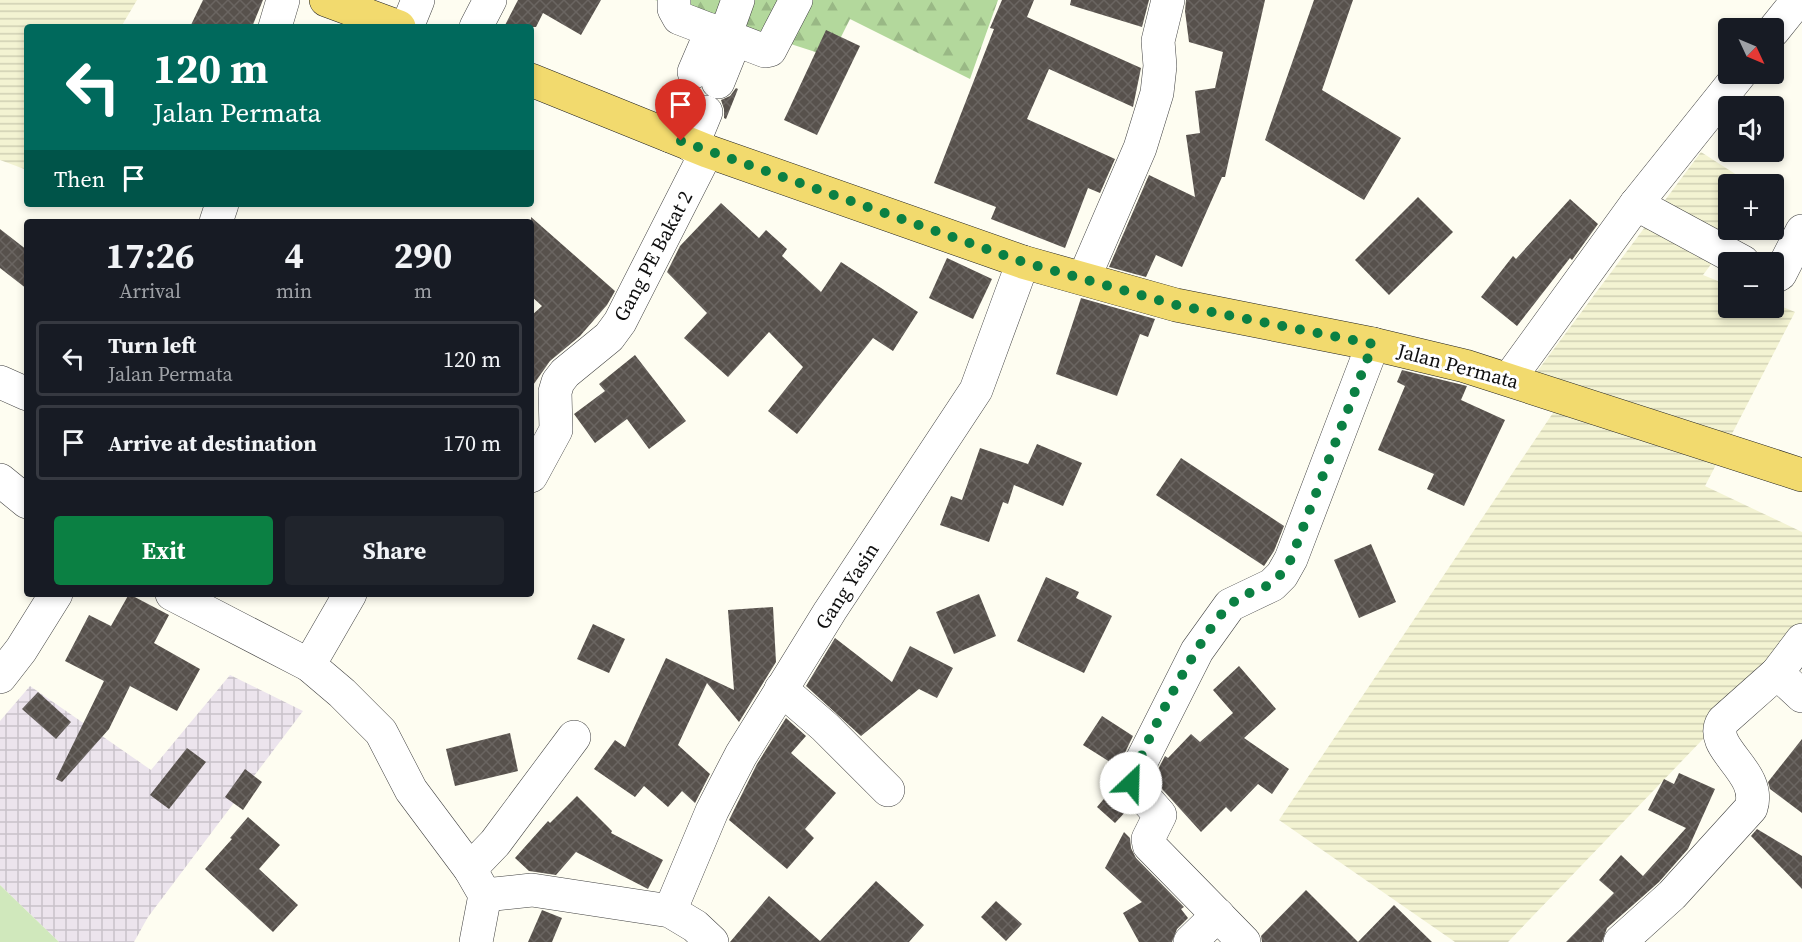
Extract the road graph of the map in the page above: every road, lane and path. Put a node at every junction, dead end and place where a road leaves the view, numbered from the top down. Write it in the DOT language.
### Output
graph roads {
  1 [pos="283,0"];
  2 [pos="326,0"];
  3 [pos="418,0"];
  4 [pos="490,0"];
  5 [pos="674,0"];
  6 [pos="738,0"];
  7 [pos="796,0"];
  8 [pos="1168,0"];
  9 [pos="1798,0"];
  10 [pos="1783,18"];
  11 [pos="276,24"];
  12 [pos="391,24"];
  13 [pos="408,24"];
  14 [pos="478,24"];
  15 [pos="724,35"];
  16 [pos="706,77"];
  17 [pos="534,81"];
  18 [pos="1732,84"];
  19 [pos="694,108"];
  20 [pos="690,144"];
  21 [pos="1636,204"];
  22 [pos="1802,231"];
  23 [pos="1725,252"];
  24 [pos="1023,262"];
  25 [pos="1784,266"];
  26 [pos="1084,278"];
  27 [pos="1373,344"];
  28 [pos="1509,379"];
  29 [pos="0,382"];
  30 [pos="24,393"];
  31 [pos="534,470"];
  32 [pos="1802,475"];
  33 [pos="0,480"];
  34 [pos="24,500"];
  35 [pos="54,597"];
  36 [pos="178,597"];
  37 [pos="348,597"];
  38 [pos="1802,640"];
  39 [pos="309,665"];
  40 [pos="1777,673"];
  41 [pos="0,677"];
  42 [pos="781,689"];
  43 [pos="1802,696"];
  44 [pos="574,736"];
  45 [pos="888,790"];
  46 [pos="478,882"];
  47 [pos="670,911"];
  48 [pos="1218,915"];
  49 [pos="476,942"];
  50 [pos="712,942"];
  51 [pos="1190,942"];
  52 [pos="1244,942"];
  53 [pos="1620,942"];
  1 -- 11 [label="street"];
  2 -- 12 [label="main road"];
  3 -- 13 [label="street"];
  4 -- 14 [label="street"];
  5 -- 15 [label="street"];
  6 -- 15 [label="street"];
  7 -- 15 [label="street"];
  8 -- 26 [label="street"];
  9 -- 10 [label="street"];
  15 -- 16 [label="street"];
  17 -- 20 [label="main road, Jalan Permata"];
  18 -- 21 [label="street"];
  19 -- 20 [label="street, Gang PE Bakat 2"];
  20 -- 24 [label="main road, Jalan Permata"];
  20 -- 31 [label="street, Gang PE Bakat 2"];
  21 -- 23 [label="street"];
  21 -- 28 [label="street"];
  22 -- 25 [label="street"];
  24 -- 26 [label="main road, Jalan Permata"];
  24 -- 42 [label="street, Gang Yasin"];
  26 -- 27 [label="main road, Jalan Permata"];
  27 -- 28 [label="main road, Jalan Permata"];
  27 -- 48 [label="street"];
  28 -- 32 [label="main road, Jalan Permata"];
  29 -- 30 [label="street"];
  33 -- 34 [label="street"];
  35 -- 41 [label="street"];
  36 -- 39 [label="street"];
  37 -- 39 [label="street"];
  38 -- 40 [label="street"];
  39 -- 46 [label="street"];
  40 -- 43 [label="street"];
  40 -- 53 [label="street"];
  42 -- 45 [label="street"];
  42 -- 47 [label="street, Gang Yasin"];
  44 -- 46 [label="street"];
  46 -- 47 [label="street"];
  46 -- 49 [label="street"];
  47 -- 50 [label="street"];
  48 -- 51 [label="street"];
  48 -- 52 [label="street"];
}
